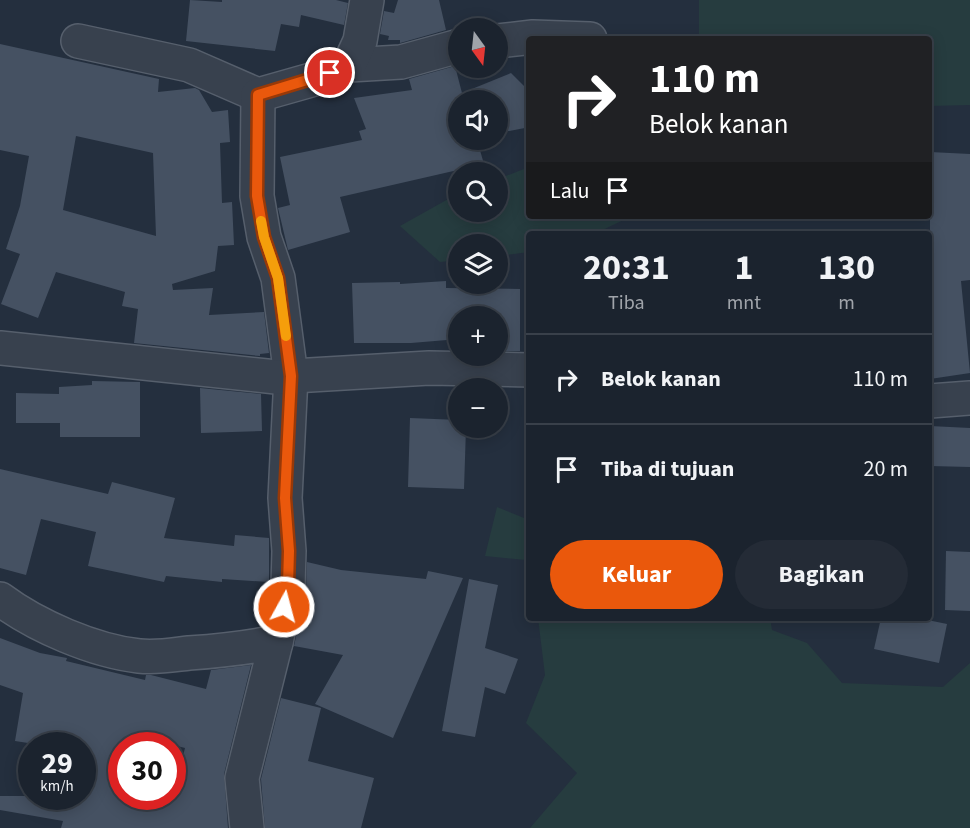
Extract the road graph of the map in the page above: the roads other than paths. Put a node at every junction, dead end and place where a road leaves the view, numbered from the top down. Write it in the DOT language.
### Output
graph roads {
  1 [pos="367,0"];
  2 [pos="526,38"];
  3 [pos="508,40"];
  4 [pos="78,41"];
  5 [pos="448,49"];
  6 [pos="349,65"];
  7 [pos="258,95"];
  8 [pos="0,348"];
  9 [pos="526,369"];
  10 [pos="291,376"];
  11 [pos="970,398"];
  12 [pos="932,401"];
  13 [pos="0,599"];
  14 [pos="276,642"];
  15 [pos="247,828"];
  1 -- 6 [label="street"];
  2 -- 3 [label="street"];
  4 -- 7 [label="street"];
  5 -- 6 [label="street"];
  6 -- 7 [label="street"];
  7 -- 10 [label="street"];
  8 -- 10 [label="street"];
  9 -- 10 [label="street"];
  10 -- 14 [label="street"];
  11 -- 12 [label="street"];
  13 -- 14 [label="street"];
  14 -- 15 [label="street"];
}
